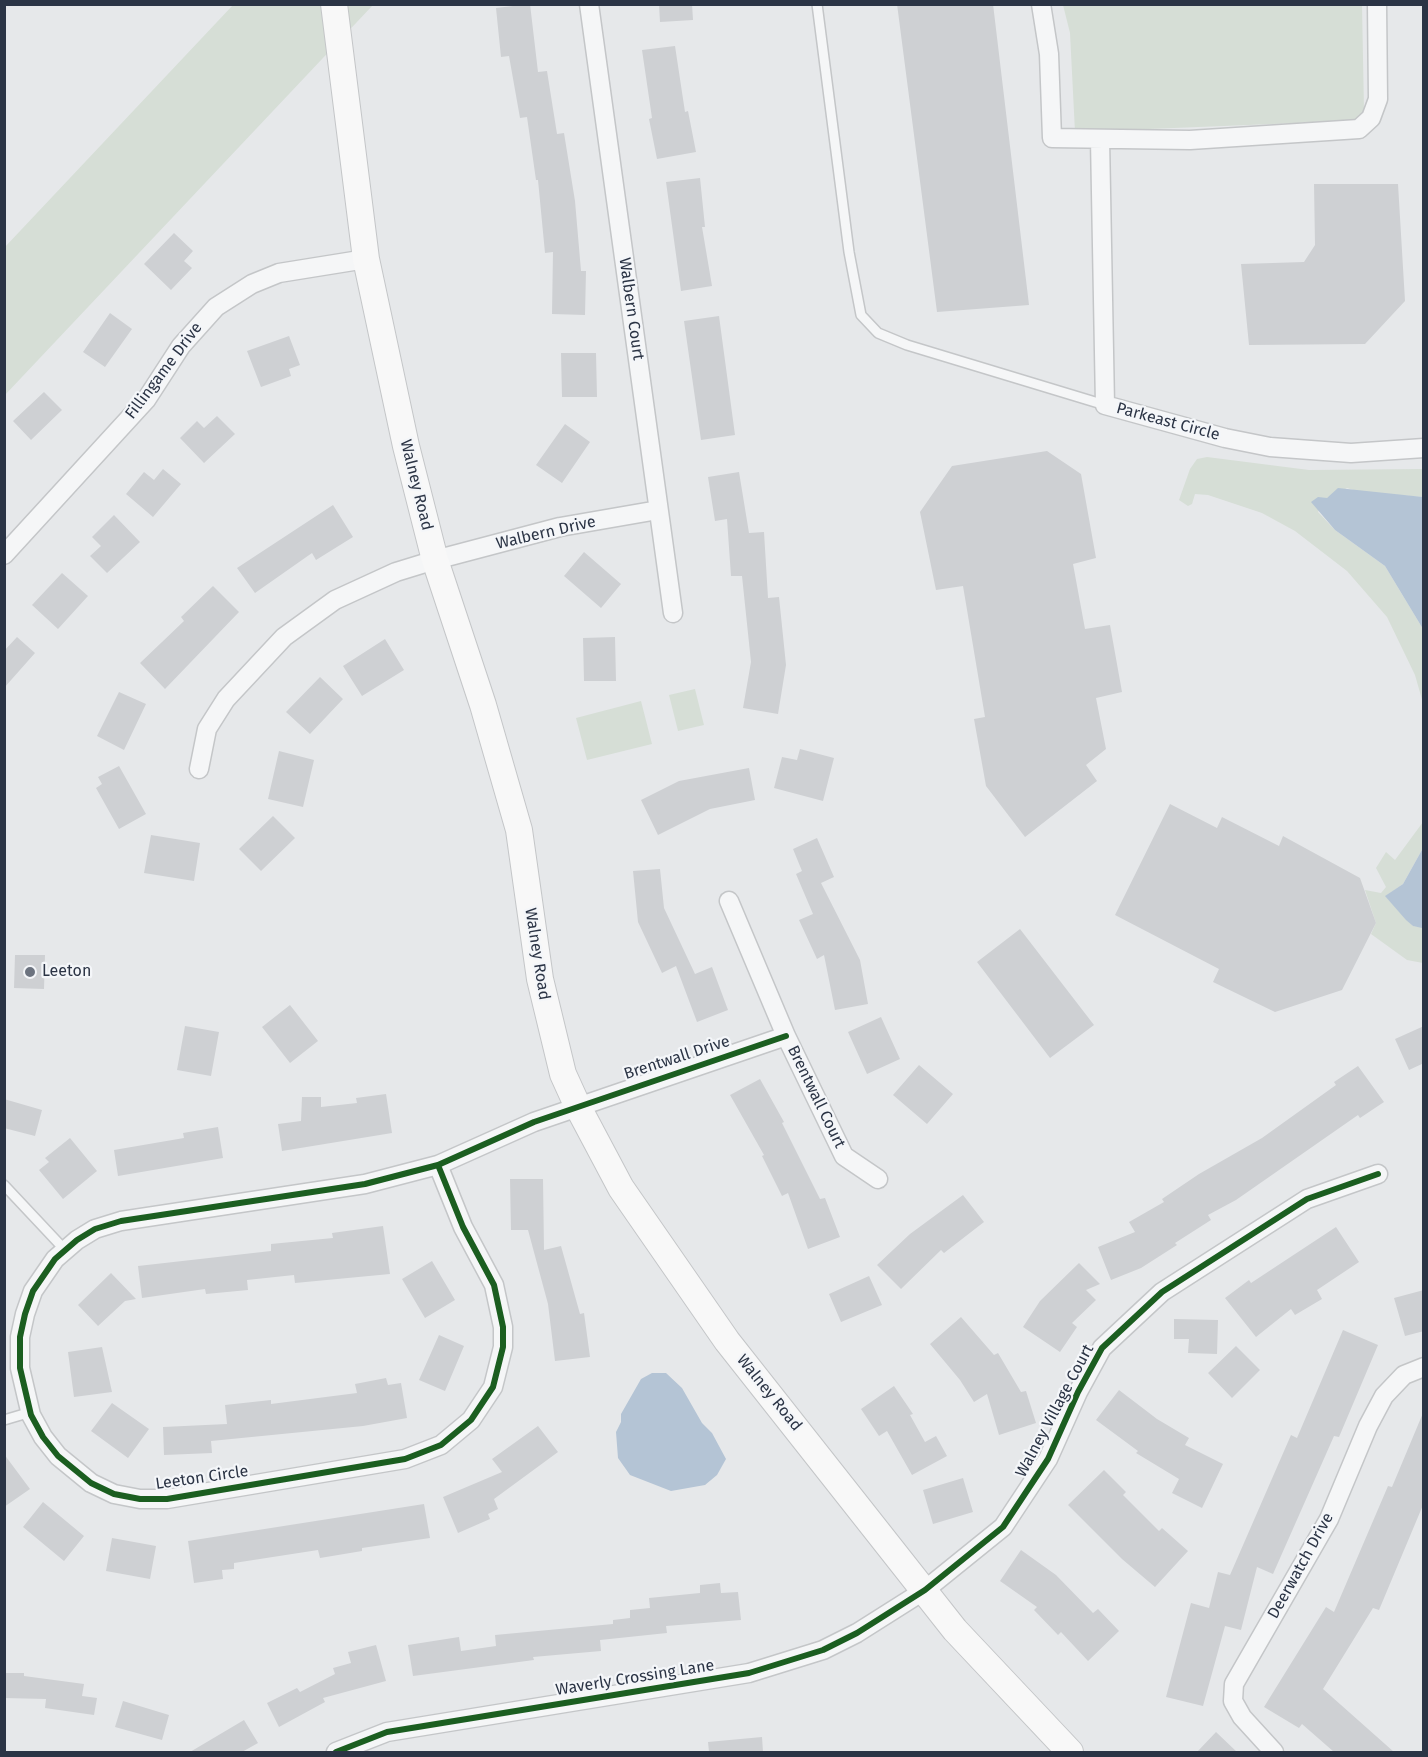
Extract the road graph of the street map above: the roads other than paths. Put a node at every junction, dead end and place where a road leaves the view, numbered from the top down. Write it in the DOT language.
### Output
graph roads {
  1 [pos="334,4"];
  2 [pos="589,4"];
  3 [pos="818,4"];
  4 [pos="1041,4"];
  5 [pos="1377,4"];
  6 [pos="1100,139"];
  7 [pos="366,259"];
  8 [pos="1105,405"];
  9 [pos="1424,448"];
  10 [pos="658,510"];
  11 [pos="4,555"];
  12 [pos="435,560"];
  13 [pos="673,613"];
  14 [pos="200,769"];
  15 [pos="729,901"];
  16 [pos="786,1036"];
  17 [pos="578,1107"];
  18 [pos="438,1165"];
  19 [pos="1378,1174"];
  20 [pos="878,1179"];
  21 [pos="4,1185"];
  22 [pos="65,1250"];
  23 [pos="1424,1367"];
  24 [pos="31,1413"];
  25 [pos="4,1420"];
  26 [pos="925,1590"];
  27 [pos="336,1752"];
  28 [pos="1070,1752"];
  29 [pos="1274,1752"];
  1 -- 7 [label="main road, Walney Road"];
  2 -- 10 [label="street, Walbern Court"];
  3 -- 8 [label="lane"];
  4 -- 6 [label="street"];
  5 -- 6 [label="street"];
  6 -- 8 [label="street, Parkeast Circle"];
  7 -- 11 [label="street, Fillingame Drive"];
  7 -- 12 [label="main road, Walney Road"];
  8 -- 9 [label="street, Parkeast Circle"];
  10 -- 12 [label="street, Walbern Drive"];
  10 -- 13 [label="street, Walbern Court"];
  12 -- 14 [label="street, Walbern Drive"];
  12 -- 17 [label="main road, Walney Road"];
  15 -- 16 [label="street, Brentwall Court"];
  16 -- 17 [label="street, Brentwall Drive"];
  16 -- 20 [label="street, Brentwall Court"];
  17 -- 18 [label="street, Leeton Circle"];
  17 -- 26 [label="main road, Walney Road"];
  18 -- 22 [label="street, Leeton Circle"];
  18 -- 24 [label="street, Leeton Circle"];
  19 -- 26 [label="street, Walney Village Court"];
  21 -- 22 [label="lane"];
  22 -- 24 [label="street, Leeton Circle"];
  23 -- 29 [label="street, Deerwatch Drive"];
  24 -- 25 [label="lane"];
  26 -- 27 [label="street, Waverly Crossing Lane"];
  26 -- 28 [label="main road, Walney Road"];
}
